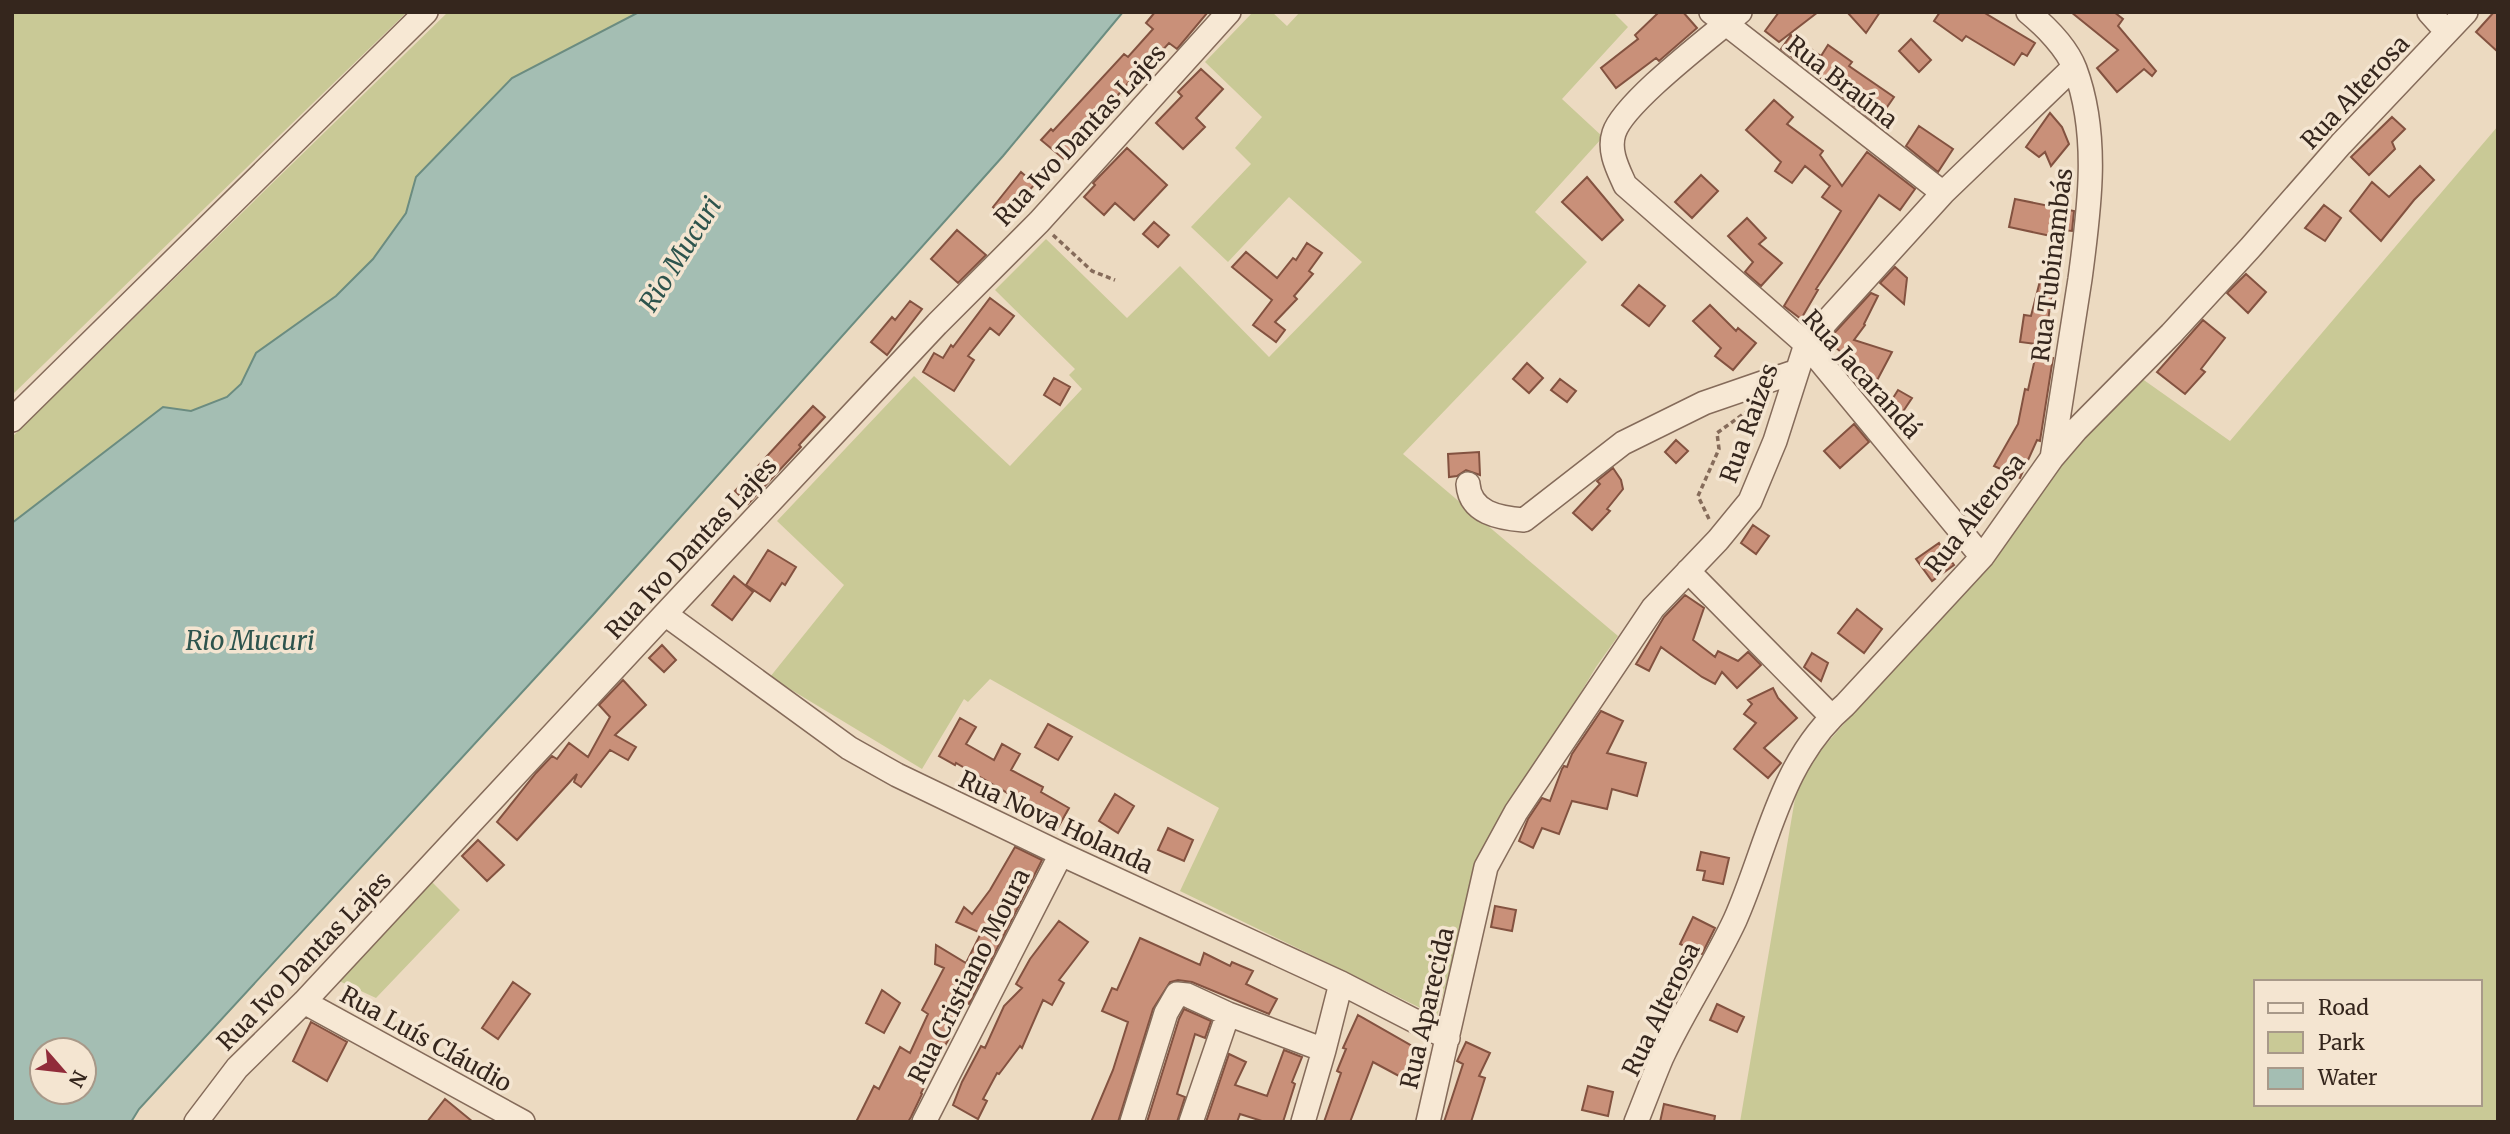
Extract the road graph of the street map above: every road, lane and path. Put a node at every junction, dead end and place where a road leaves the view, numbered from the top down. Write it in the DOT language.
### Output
graph roads {
  1 [pos="426,12"];
  2 [pos="1228,12"];
  3 [pos="2028,12"];
  4 [pos="2429,12"];
  5 [pos="2466,12"];
  6 [pos="1725,17"];
  7 [pos="2447,32"];
  8 [pos="2074,67"];
  9 [pos="1943,192"];
  10 [pos="1039,222"];
  11 [pos="1115,280"];
  12 [pos="1806,344"];
  13 [pos="1797,371"];
  14 [pos="1755,407"];
  15 [pos="12,420"];
  16 [pos="2052,458"];
  17 [pos="1468,484"];
  18 [pos="1718,540"];
  19 [pos="1982,556"];
  20 [pos="1688,571"];
  21 [pos="665,614"];
  22 [pos="1832,716"];
  23 [pos="1061,854"];
  24 [pos="1477,905"];
  25 [pos="1341,983"];
  26 [pos="304,1002"];
  27 [pos="1228,1014"];
  28 [pos="1448,1038"];
  29 [pos="1324,1050"];
  30 [pos="196,1122"];
  31 [pos="523,1122"];
  32 [pos="924,1122"];
  33 [pos="1132,1122"];
  34 [pos="1191,1122"];
  35 [pos="1303,1122"];
  36 [pos="1428,1122"];
  37 [pos="1636,1122"];
  1 -- 15 [label="street"];
  2 -- 10 [label="street, Rua Ivo Dantas Lajes"];
  3 -- 8 [label="street, Rua Tubinambás"];
  4 -- 7 [label="street"];
  5 -- 7 [label="street, Rua Alterosa"];
  6 -- 9 [label="street, Rua Braúna"];
  6 -- 12 [label="street, Rua Jacarandá"];
  7 -- 16 [label="street, Rua Alterosa"];
  8 -- 9 [label="street, Rua Raizes"];
  8 -- 16 [label="street, Rua Tubinambás"];
  9 -- 12 [label="street, Rua Raizes"];
  10 -- 11 [label="path"];
  10 -- 21 [label="street, Rua Ivo Dantas Lajes"];
  12 -- 13 [label="street, Rua Raizes"];
  12 -- 19 [label="street, Rua Jacarandá"];
  13 -- 17 [label="street"];
  13 -- 18 [label="street, Rua Raizes"];
  14 -- 18 [label="path"];
  16 -- 19 [label="street, Rua Alterosa"];
  18 -- 20 [label="street, Rua Raizes"];
  19 -- 22 [label="street, Rua Alterosa"];
  20 -- 22 [label="street"];
  20 -- 24 [label="street, Rua Raizes"];
  21 -- 23 [label="street, Rua Nova Holanda"];
  21 -- 26 [label="street, Rua Ivo Dantas Lajes"];
  22 -- 37 [label="street, Rua Alterosa"];
  23 -- 25 [label="street, Rua Nova Holanda"];
  23 -- 32 [label="street, Rua Cristiano Moura"];
  24 -- 28 [label="street, Rua Aparecida"];
  25 -- 28 [label="street, Rua Nova Holanda"];
  25 -- 29 [label="street"];
  26 -- 30 [label="street, Rua Ivo Dantas Lajes"];
  26 -- 31 [label="street, Rua Luís Cláudio"];
  27 -- 29 [label="street"];
  27 -- 33 [label="street"];
  27 -- 34 [label="street"];
  28 -- 36 [label="street, Rua Aparecida"];
  29 -- 35 [label="street"];
}
